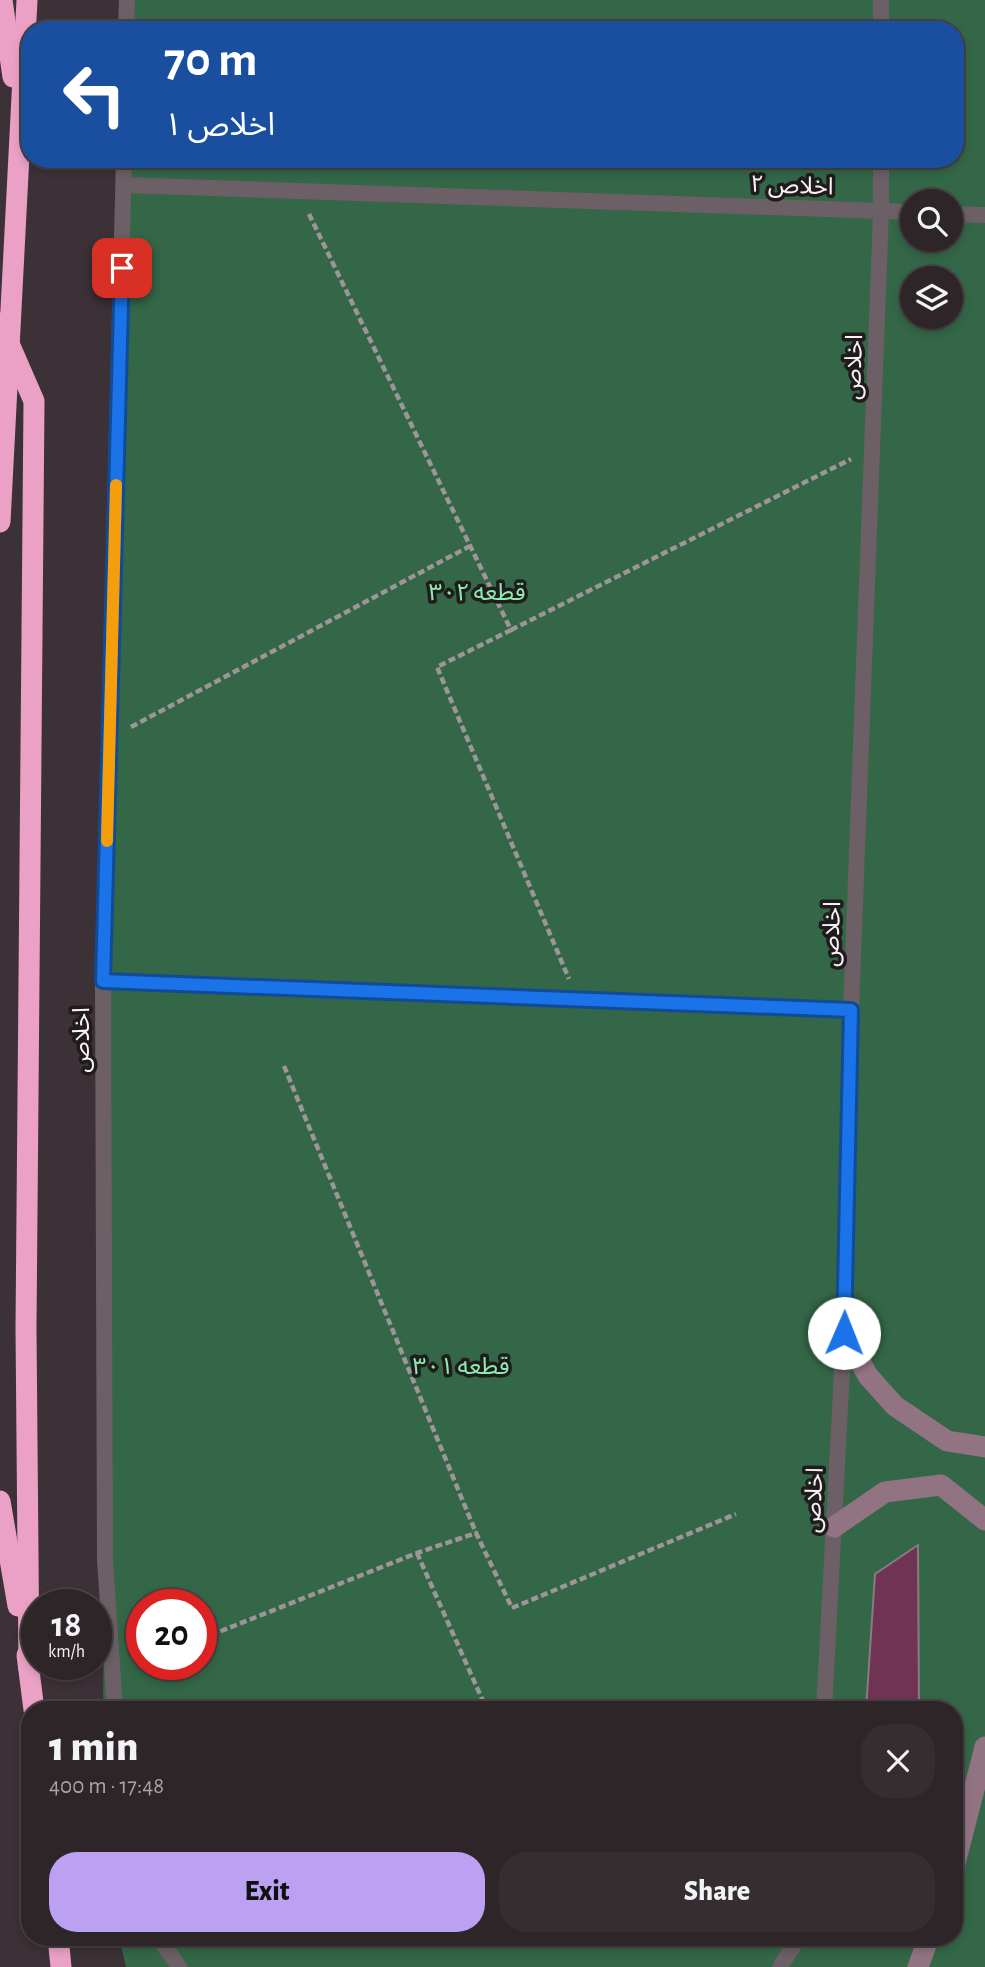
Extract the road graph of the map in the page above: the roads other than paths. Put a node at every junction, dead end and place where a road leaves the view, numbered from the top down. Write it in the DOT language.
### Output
graph roads {
  1 [pos="2,0"];
  2 [pos="27,0"];
  3 [pos="127,0"];
  4 [pos="881,0"];
  5 [pos="26,21"];
  6 [pos="126,21"];
  7 [pos="881,21"];
  8 [pos="21,106"];
  9 [pos="20,124"];
  10 [pos="124,168"];
  11 [pos="881,168"];
  12 [pos="124,185"];
  13 [pos="881,211"];
  14 [pos="900,212"];
  15 [pos="963,214"];
  16 [pos="985,215"];
  17 [pos="0,323"];
  18 [pos="0,522"];
  19 [pos="103,981"];
  20 [pos="851,1010"];
  21 [pos="844,1333"];
  22 [pos="985,1447"];
  23 [pos="0,1501"];
  24 [pos="985,1520"];
  25 [pos="834,1527"];
  26 [pos="28,1589"];
  27 [pos="21,1623"];
  28 [pos="30,1680"];
  29 [pos="33,1701"];
  30 [pos="114,1701"];
  31 [pos="824,1701"];
  32 [pos="985,1747"];
  33 [pos="963,1832"];
  34 [pos="59,1946"];
  35 [pos="164,1946"];
  36 [pos="793,1946"];
  37 [pos="926,1946"];
  38 [pos="61,1967"];
  39 [pos="178,1967"];
  40 [pos="780,1967"];
  41 [pos="918,1967"];
  1 -- 9 [label="highway"];
  2 -- 5 [label="highway"];
  3 -- 6 [label="lane"];
  4 -- 7 [label="lane"];
  8 -- 9 [label="highway"];
  9 -- 18 [label="highway"];
  10 -- 12 [label="lane, اخلاص"];
  11 -- 13 [label="lane, اخلاص"];
  12 -- 13 [label="lane, اخلاص ۲"];
  12 -- 19 [label="lane, اخلاص"];
  13 -- 14 [label="lane, اخلاص ۲"];
  13 -- 20 [label="lane, اخلاص"];
  15 -- 16 [label="lane"];
  17 -- 26 [label="highway"];
  19 -- 20 [label="lane"];
  19 -- 30 [label="lane, اخلاص"];
  20 -- 21 [label="lane, اخلاص"];
  21 -- 22 [label="street"];
  21 -- 25 [label="lane, اخلاص"];
  23 -- 27 [label="highway"];
  24 -- 25 [label="street"];
  25 -- 31 [label="lane, اخلاص"];
  28 -- 29 [label="highway"];
  32 -- 33 [label="street"];
  34 -- 38 [label="highway"];
  35 -- 39 [label="lane"];
  36 -- 40 [label="lane"];
  37 -- 41 [label="street"];
}
